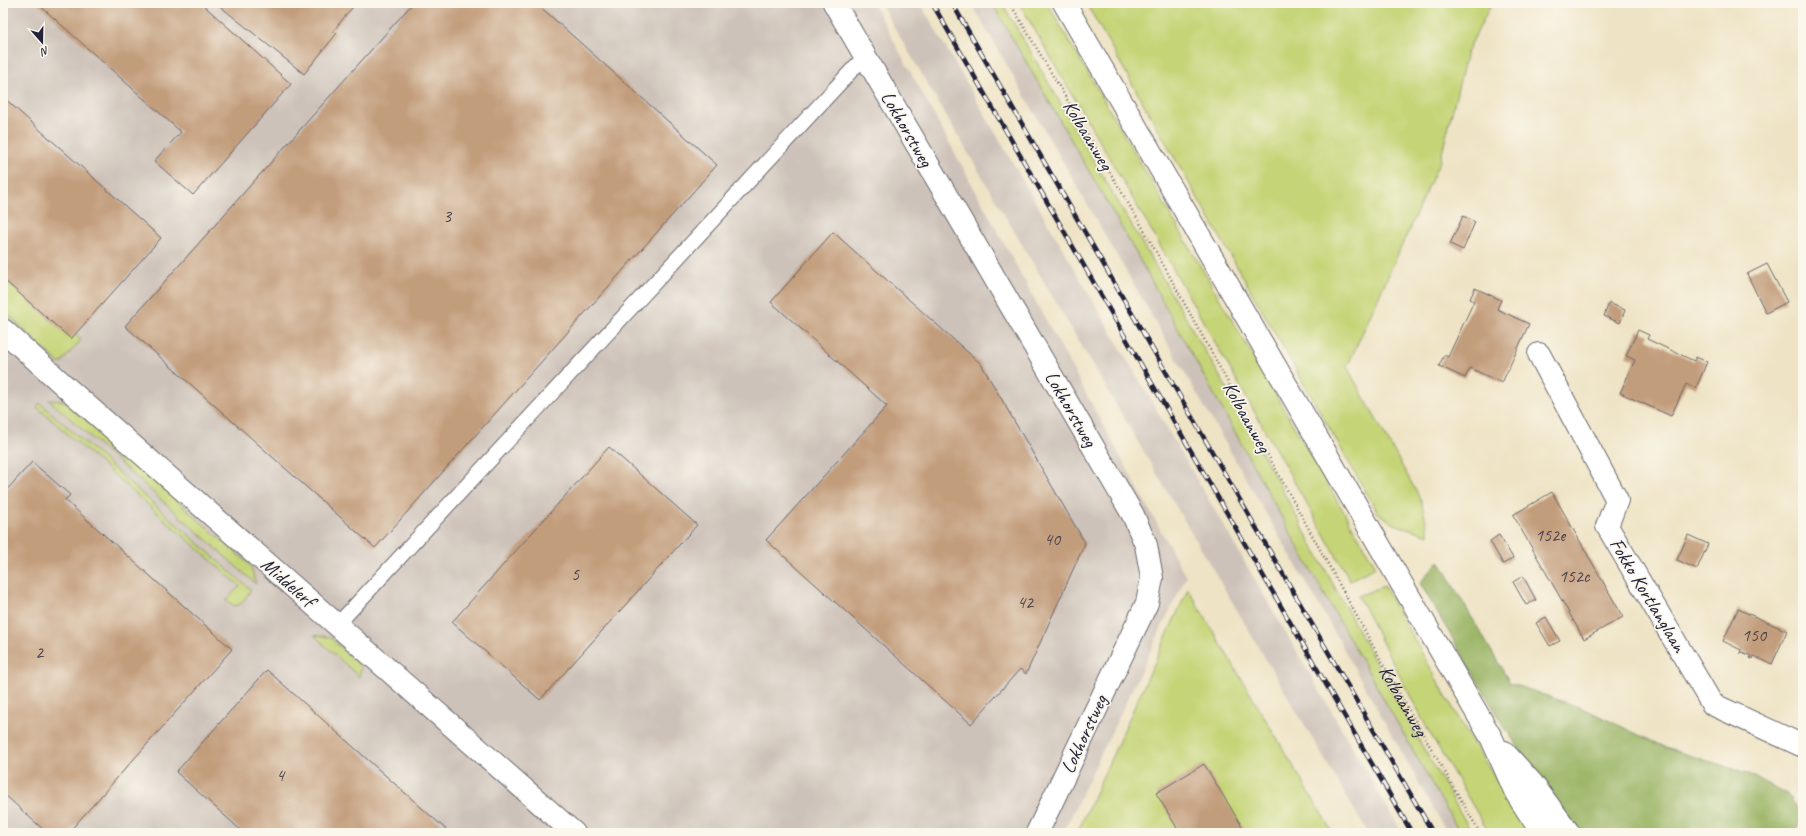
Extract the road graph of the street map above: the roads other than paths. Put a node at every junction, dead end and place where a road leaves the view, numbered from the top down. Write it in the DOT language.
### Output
graph roads {
  1 [pos="834,3"];
  2 [pos="1064,3"];
  3 [pos="864,56"];
  4 [pos="3,330"];
  5 [pos="1539,354"];
  6 [pos="336,625"];
  7 [pos="1492,739"];
  8 [pos="1803,746"];
  9 [pos="574,833"];
  10 [pos="1037,833"];
  11 [pos="1542,833"];
  12 [pos="1569,833"];
  1 -- 3 [label="street, Lokhorstweg"];
  2 -- 7 [label="street"];
  3 -- 6 [label="lane"];
  3 -- 10 [label="street, Lokhorstweg"];
  4 -- 6 [label="street, Middelerf"];
  5 -- 8 [label="street, Fokko Kortlanglaan"];
  6 -- 9 [label="street, Middelerf"];
  7 -- 11 [label="street"];
  7 -- 12 [label="street"];
}
